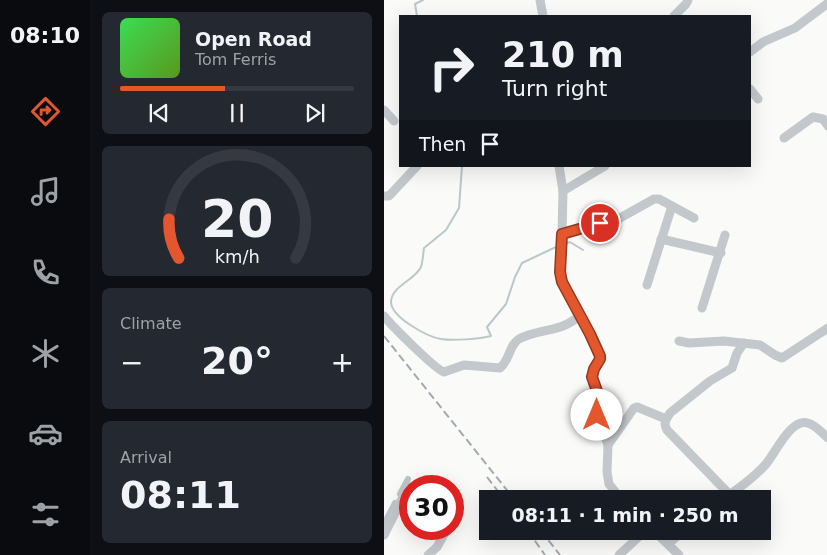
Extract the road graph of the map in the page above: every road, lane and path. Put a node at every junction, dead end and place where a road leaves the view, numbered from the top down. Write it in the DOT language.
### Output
graph roads {
  1 [pos="540,0"];
  2 [pos="688,0"];
  3 [pos="827,3"];
  4 [pos="543,15"];
  5 [pos="675,15"];
  6 [pos="751,51"];
  7 [pos="751,90"];
  8 [pos="758,99"];
  9 [pos="384,110"];
  10 [pos="394,121"];
  11 [pos="827,126"];
  12 [pos="784,138"];
  13 [pos="416,167"];
  14 [pos="560,167"];
  15 [pos="603,167"];
  16 [pos="563,191"];
  17 [pos="384,196"];
  18 [pos="672,206"];
  19 [pos="694,218"];
  20 [pos="562,235"];
  21 [pos="725,235"];
  22 [pos="662,239"];
  23 [pos="721,253"];
  24 [pos="647,285"];
  25 [pos="702,308"];
  26 [pos="580,315"];
  27 [pos="384,316"];
  28 [pos="827,328"];
  29 [pos="679,341"];
  30 [pos="744,342"];
  31 [pos="666,419"];
  32 [pos="827,438"];
  33 [pos="608,445"];
  34 [pos="613,490"];
  35 [pos="721,490"];
  36 [pos="735,490"];
  37 [pos="399,506"];
  38 [pos="384,535"];
  39 [pos="441,540"];
  40 [pos="635,540"];
  41 [pos="664,540"];
  42 [pos="673,540"];
  43 [pos="668,544"];
  44 [pos="428,555"];
  45 [pos="619,555"];
  46 [pos="679,555"];
  1 -- 4 [label="street"];
  2 -- 5 [label="street"];
  3 -- 6 [label="street"];
  7 -- 8 [label="street"];
  9 -- 10 [label="street"];
  11 -- 12 [label="street"];
  13 -- 17 [label="street"];
  14 -- 16 [label="street"];
  15 -- 16 [label="street"];
  16 -- 20 [label="street"];
  18 -- 19 [label="street"];
  18 -- 20 [label="street"];
  18 -- 22 [label="street"];
  20 -- 26 [label="street"];
  21 -- 23 [label="street"];
  22 -- 23 [label="street"];
  22 -- 24 [label="street"];
  23 -- 25 [label="street"];
  26 -- 27 [label="street"];
  26 -- 33 [label="street"];
  28 -- 30 [label="street"];
  29 -- 30 [label="street"];
  30 -- 31 [label="street"];
  31 -- 33 [label="street"];
  31 -- 35 [label="street"];
  32 -- 36 [label="street"];
  33 -- 34 [label="street"];
  37 -- 38 [label="street"];
  39 -- 44 [label="street"];
  40 -- 45 [label="street"];
  41 -- 43 [label="street"];
  42 -- 43 [label="street"];
  43 -- 46 [label="street"];
}
